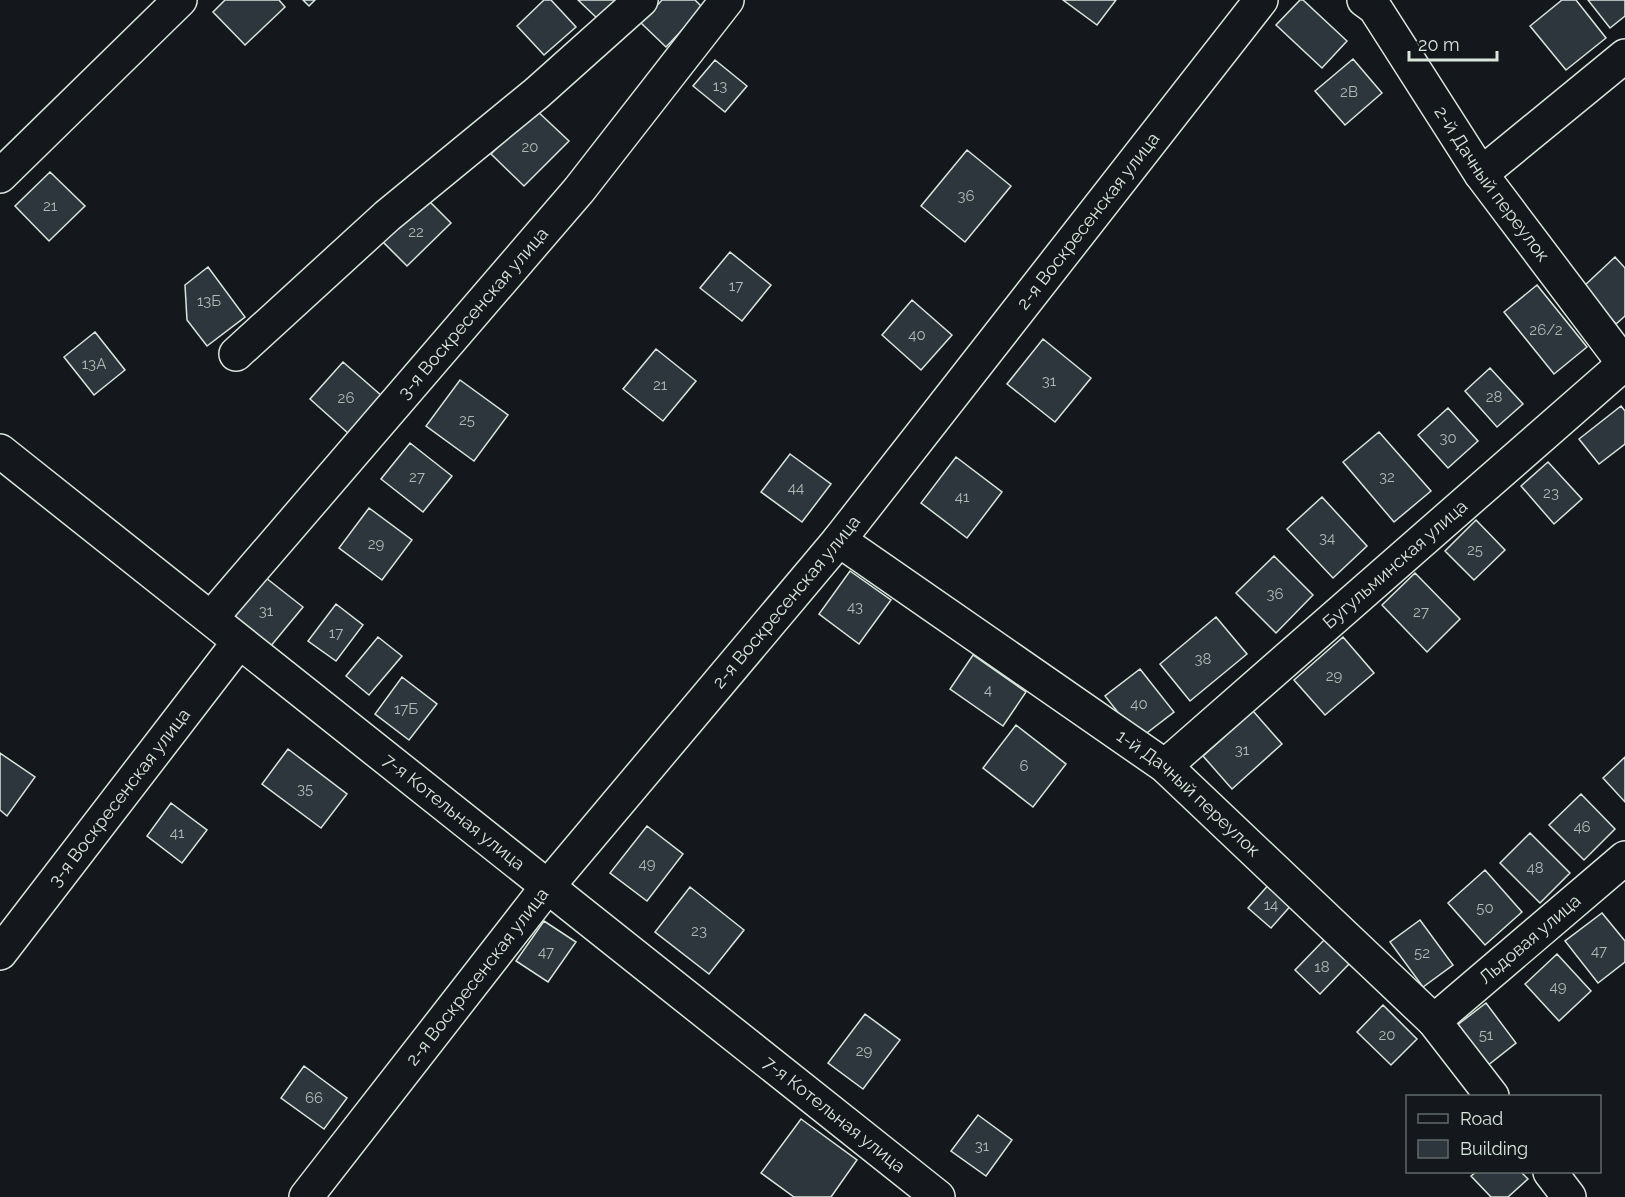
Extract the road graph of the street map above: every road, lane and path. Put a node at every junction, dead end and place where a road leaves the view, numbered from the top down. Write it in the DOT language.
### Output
graph roads {
  1 [pos="180,0"];
  2 [pos="642,0"];
  3 [pos="727,0"];
  4 [pos="1261,0"];
  5 [pos="1373,3"];
  6 [pos="1625,56"];
  7 [pos="1481,174"];
  8 [pos="0,176"];
  9 [pos="236,354"];
  10 [pos="1625,364"];
  11 [pos="0,451"];
  12 [pos="839,540"];
  13 [pos="211,618"];
  14 [pos="239,642"];
  15 [pos="1165,766"];
  16 [pos="1625,858"];
  17 [pos="548,886"];
  18 [pos="0,952"];
  19 [pos="1434,1021"];
  20 [pos="1491,1095"];
  21 [pos="1551,1173"];
  22 [pos="306,1197"];
  23 [pos="938,1197"];
  24 [pos="1569,1197"];
  1 -- 8 [label="street"];
  2 -- 9 [label="street"];
  3 -- 13 [label="street, 3-я Воскресенская улица"];
  4 -- 12 [label="street, 2-я Воскресенская улица"];
  5 -- 7 [label="street, 2-й Дачный переулок"];
  6 -- 7 [label="street"];
  7 -- 10 [label="street, 2-й Дачный переулок"];
  10 -- 15 [label="street, Бугульминская улица"];
  11 -- 13 [label="street, 7-я Котельная улица"];
  12 -- 15 [label="street, 1-й Дачный переулок"];
  12 -- 17 [label="street, 2-я Воскресенская улица"];
  13 -- 14 [label="street, 7-я Котельная улица"];
  14 -- 17 [label="street, 7-я Котельная улица"];
  14 -- 18 [label="street, 3-я Воскресенская улица"];
  15 -- 19 [label="street, 1-й Дачный переулок"];
  16 -- 19 [label="street, Льдовая улица"];
  17 -- 22 [label="street, 2-я Воскресенская улица"];
  17 -- 23 [label="street, 7-я Котельная улица"];
  19 -- 20 [label="street, 1-й Дачный переулок"];
  21 -- 24 [label="street"];
}
